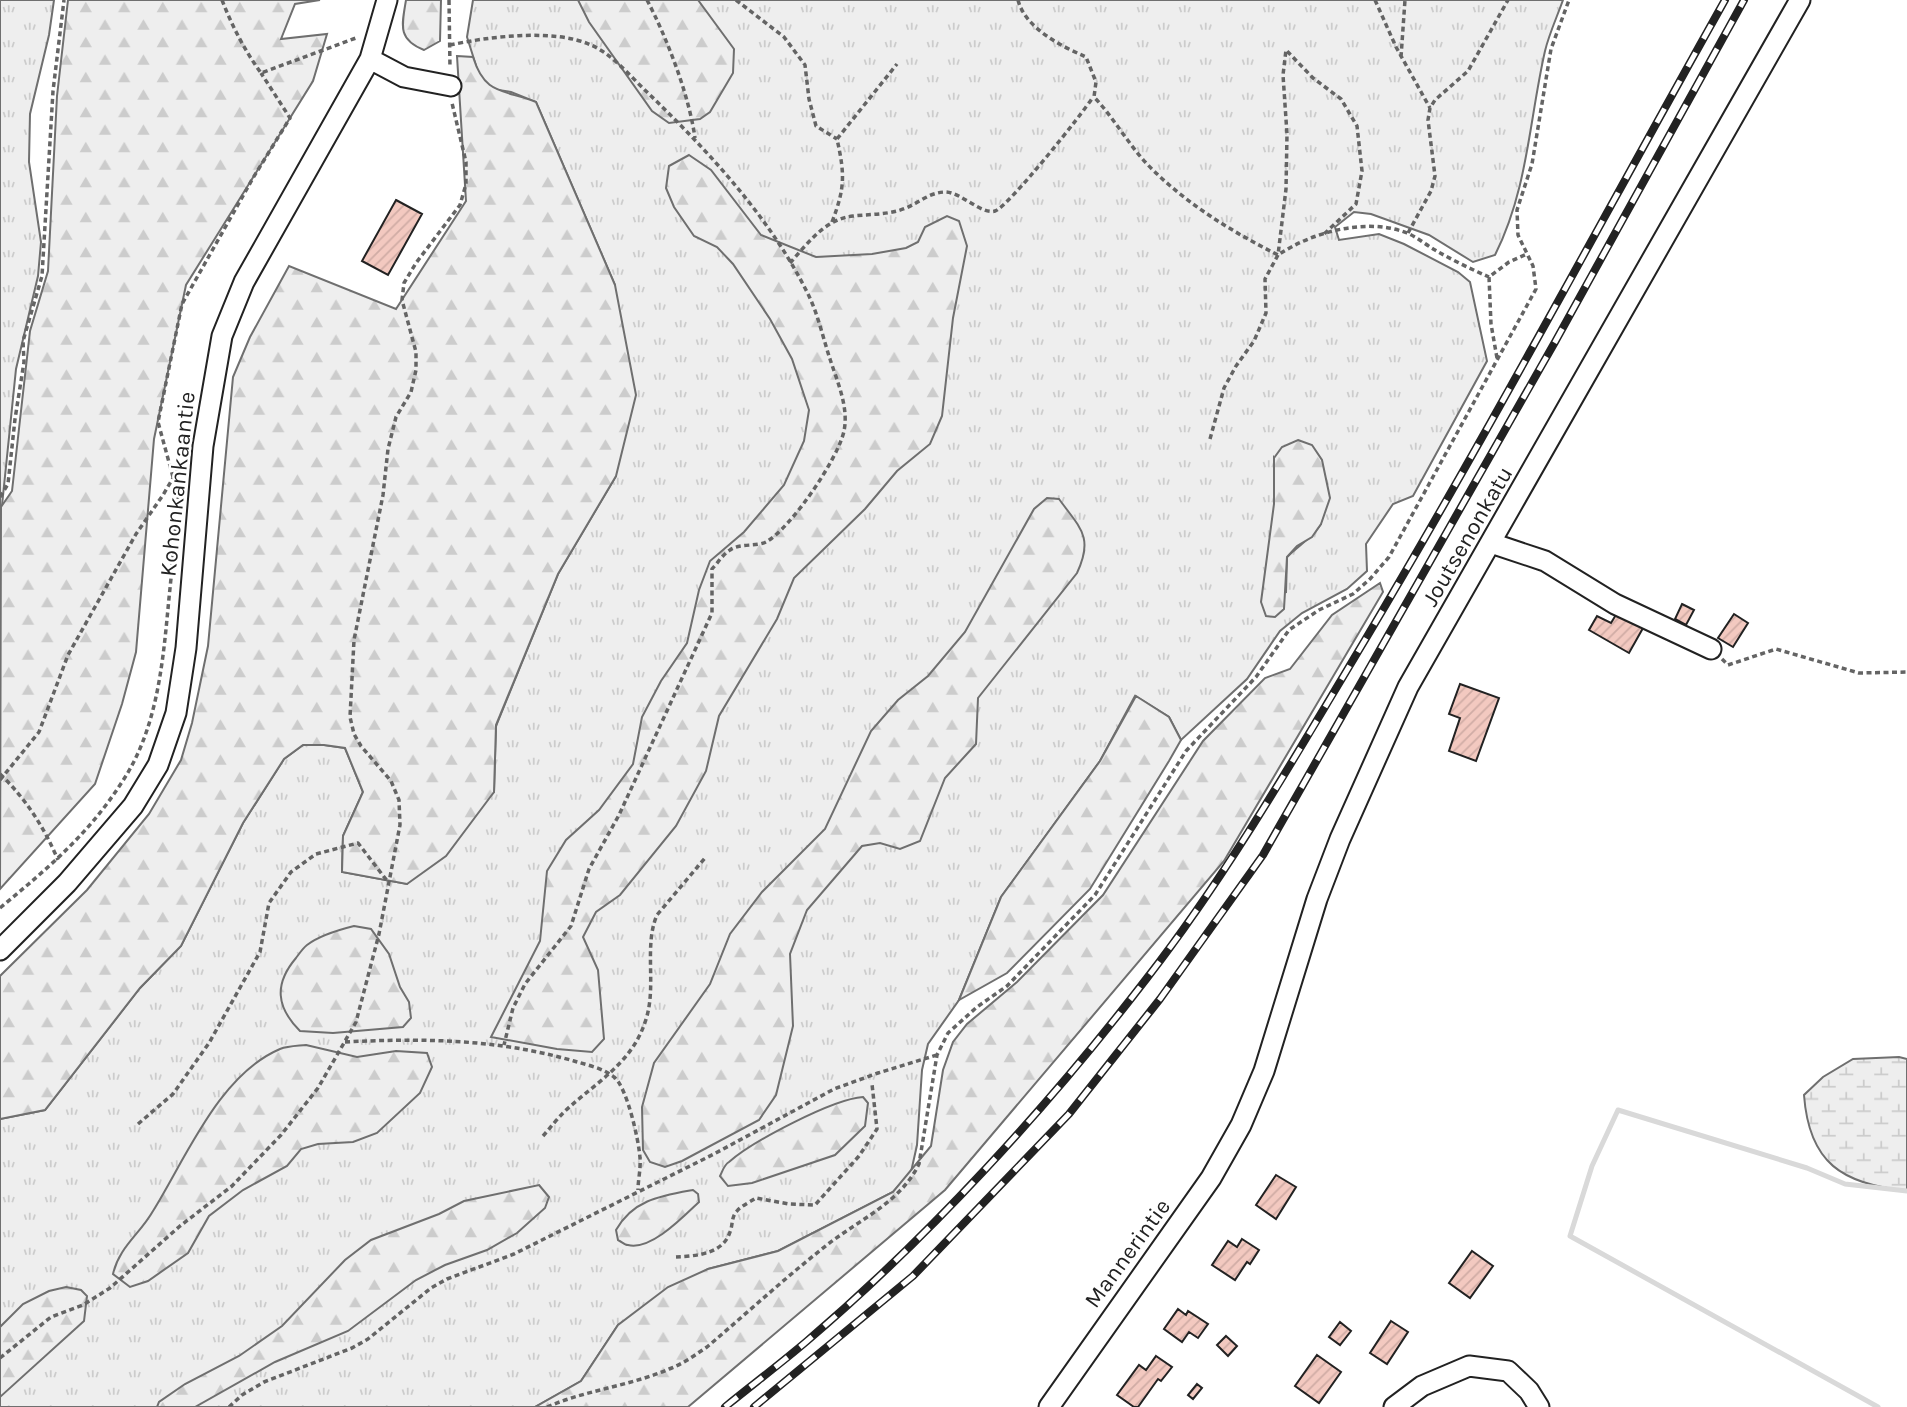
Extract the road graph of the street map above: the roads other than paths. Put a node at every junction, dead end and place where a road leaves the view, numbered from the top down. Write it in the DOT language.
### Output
graph roads {
  1 [pos="387,0"];
  2 [pos="1800,0"];
  3 [pos="370,59"];
  4 [pos="451,86"];
  5 [pos="1491,543"];
  6 [pos="1711,649"];
  7 [pos="0,950"];
  8 [pos="1241,1125"];
  9 [pos="1049,1407"];
  10 [pos="1394,1407"];
  11 [pos="1539,1407"];
  1 -- 3 [label="street, Kohonkankaantie"];
  2 -- 5 [label="street, Joutsenonkatu"];
  3 -- 4 [label="street"];
  3 -- 7 [label="street, Kohonkankaantie"];
  5 -- 6 [label="street"];
  5 -- 8 [label="street, Joutsenonkatu"];
  8 -- 9 [label="street, Mannerintie"];
  10 -- 11 [label="street"];
}
